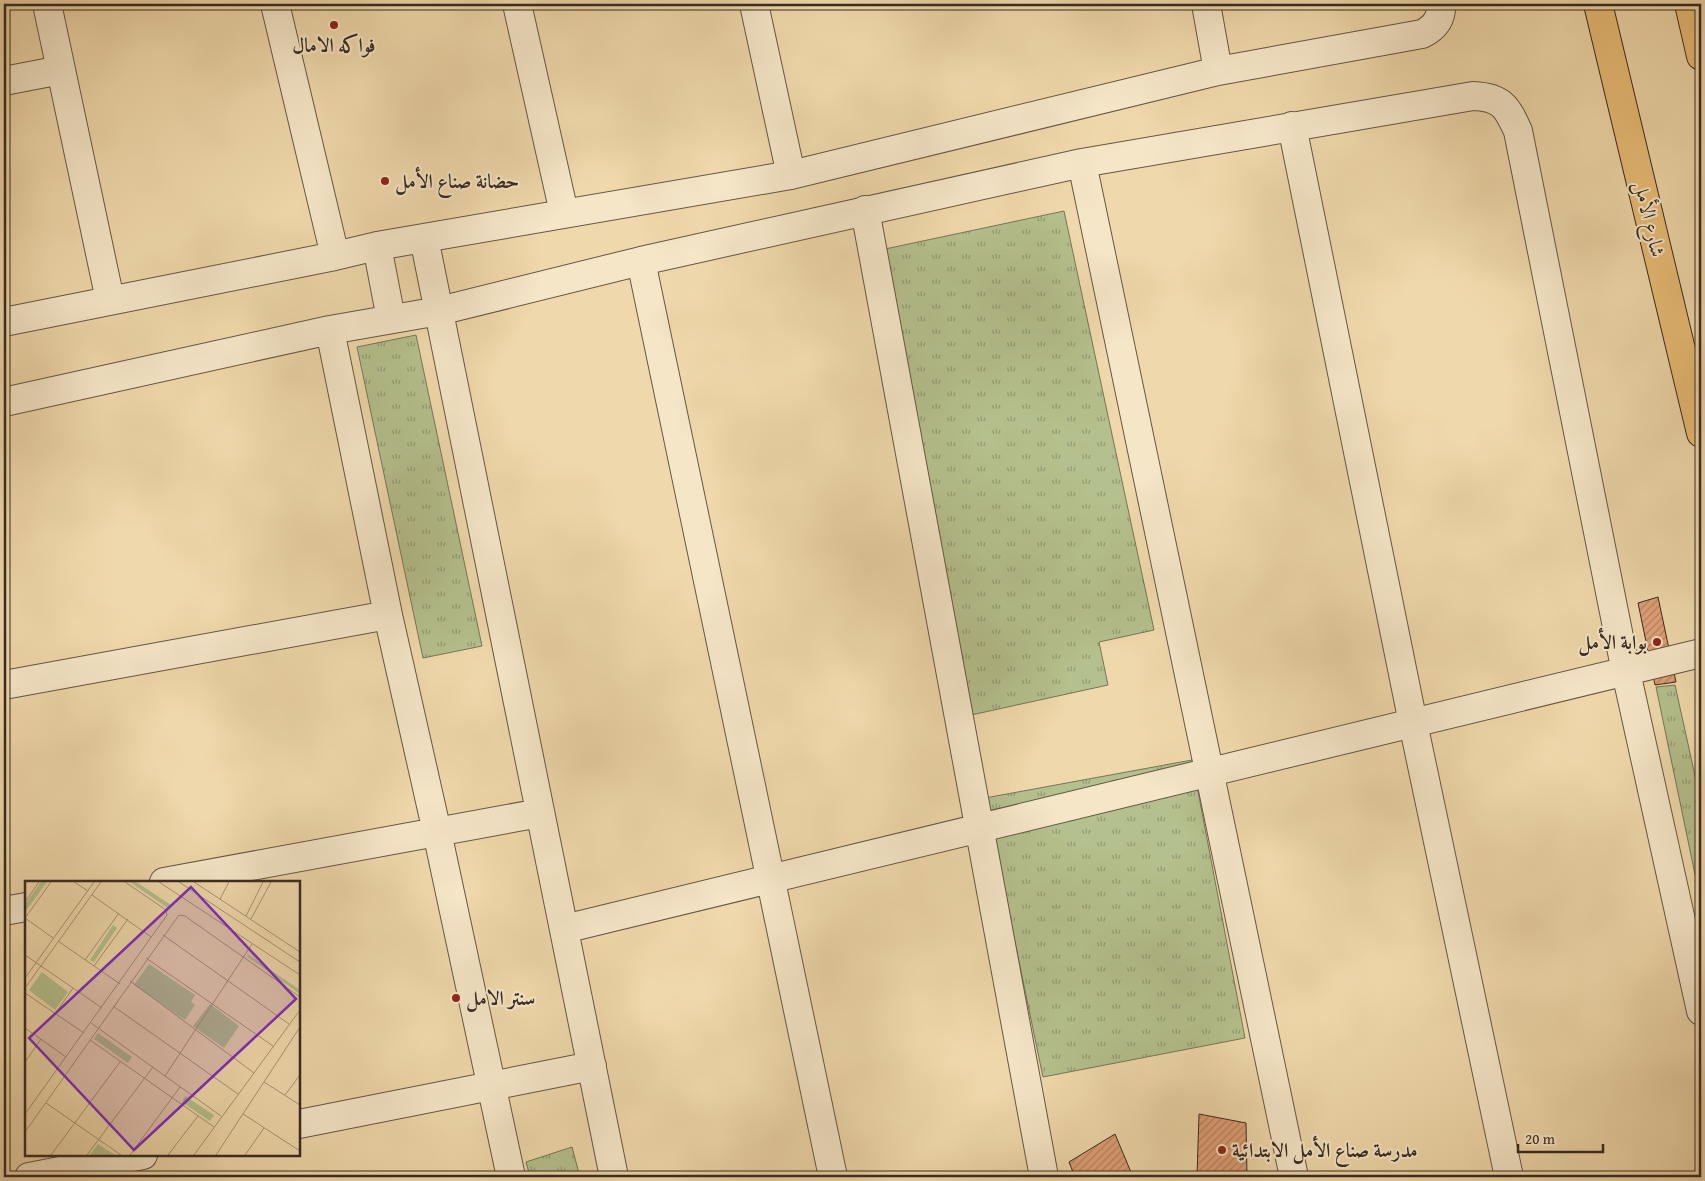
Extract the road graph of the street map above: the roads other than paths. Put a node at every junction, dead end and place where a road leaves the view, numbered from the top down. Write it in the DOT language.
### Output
graph roads {
  1 [pos="47,4"];
  2 [pos="275,4"];
  3 [pos="517,4"];
  4 [pos="754,4"];
  5 [pos="1206,4"];
  6 [pos="1441,4"];
  7 [pos="1598,4"];
  8 [pos="1694,9"];
  9 [pos="1701,56"];
  10 [pos="61,70"];
  11 [pos="1218,71"];
  12 [pos="4,81"];
  13 [pos="1292,126"];
  14 [pos="1082,163"];
  15 [pos="791,175"];
  16 [pos="865,210"];
  17 [pos="564,213"];
  18 [pos="424,238"];
  19 [pos="377,246"];
  20 [pos="335,256"];
  21 [pos="641,261"];
  22 [pos="110,300"];
  23 [pos="439,311"];
  24 [pos="390,319"];
  25 [pos="4,322"];
  26 [pos="330,330"];
  27 [pos="4,402"];
  28 [pos="1701,433"];
  29 [pos="388,615"];
  30 [pos="1701,654"];
  31 [pos="1626,672"];
  32 [pos="4,685"];
  33 [pos="1413,723"];
  34 [pos="1208,772"];
  35 [pos="540,813"];
  36 [pos="979,827"];
  37 [pos="437,832"];
  38 [pos="771,878"];
  39 [pos="169,881"];
  40 [pos="25,907"];
  41 [pos="4,912"];
  42 [pos="564,928"];
  43 [pos="1701,1011"];
  44 [pos="592,1066"];
  45 [pos="491,1086"];
  46 [pos="300,1124"];
  47 [pos="139,1156"];
  48 [pos="29,1177"];
  49 [pos="510,1177"];
  50 [pos="614,1177"];
  51 [pos="833,1177"];
  52 [pos="1044,1177"];
  53 [pos="1294,1177"];
  54 [pos="1510,1177"];
  1 -- 10 [label="street"];
  2 -- 20 [label="street"];
  3 -- 17 [label="street"];
  4 -- 15 [label="street"];
  5 -- 11 [label="street"];
  6 -- 11 [label="street"];
  7 -- 28 [label="main road, شارع الأمل"];
  8 -- 9 [label="main road"];
  10 -- 12 [label="street"];
  10 -- 22 [label="street"];
  11 -- 15 [label="street"];
  13 -- 14 [label="street"];
  13 -- 31 [label="street"];
  13 -- 33 [label="street"];
  14 -- 16 [label="street"];
  14 -- 34 [label="street"];
  15 -- 17 [label="street"];
  16 -- 21 [label="street"];
  16 -- 36 [label="street"];
  17 -- 18 [label="street"];
  18 -- 19 [label="street"];
  18 -- 23 [label="street"];
  19 -- 20 [label="street"];
  19 -- 24 [label="street"];
  20 -- 22 [label="street"];
  21 -- 23 [label="street"];
  21 -- 38 [label="street"];
  22 -- 25 [label="street"];
  23 -- 24 [label="street"];
  23 -- 35 [label="street"];
  24 -- 26 [label="street"];
  26 -- 27 [label="street"];
  26 -- 29 [label="street"];
  29 -- 32 [label="street"];
  29 -- 37 [label="street"];
  30 -- 31 [label="street"];
  31 -- 33 [label="street"];
  31 -- 43 [label="street"];
  33 -- 34 [label="street"];
  33 -- 54 [label="street"];
  34 -- 36 [label="street"];
  34 -- 53 [label="street"];
  35 -- 37 [label="street"];
  35 -- 42 [label="street"];
  36 -- 38 [label="street"];
  36 -- 52 [label="street"];
  37 -- 39 [label="street"];
  37 -- 45 [label="street"];
  38 -- 42 [label="street"];
  38 -- 51 [label="street"];
  40 -- 41 [label="street"];
  42 -- 44 [label="street"];
  44 -- 45 [label="street"];
  44 -- 50 [label="street"];
  45 -- 46 [label="street"];
  45 -- 49 [label="street"];
  47 -- 48 [label="street"];
}
